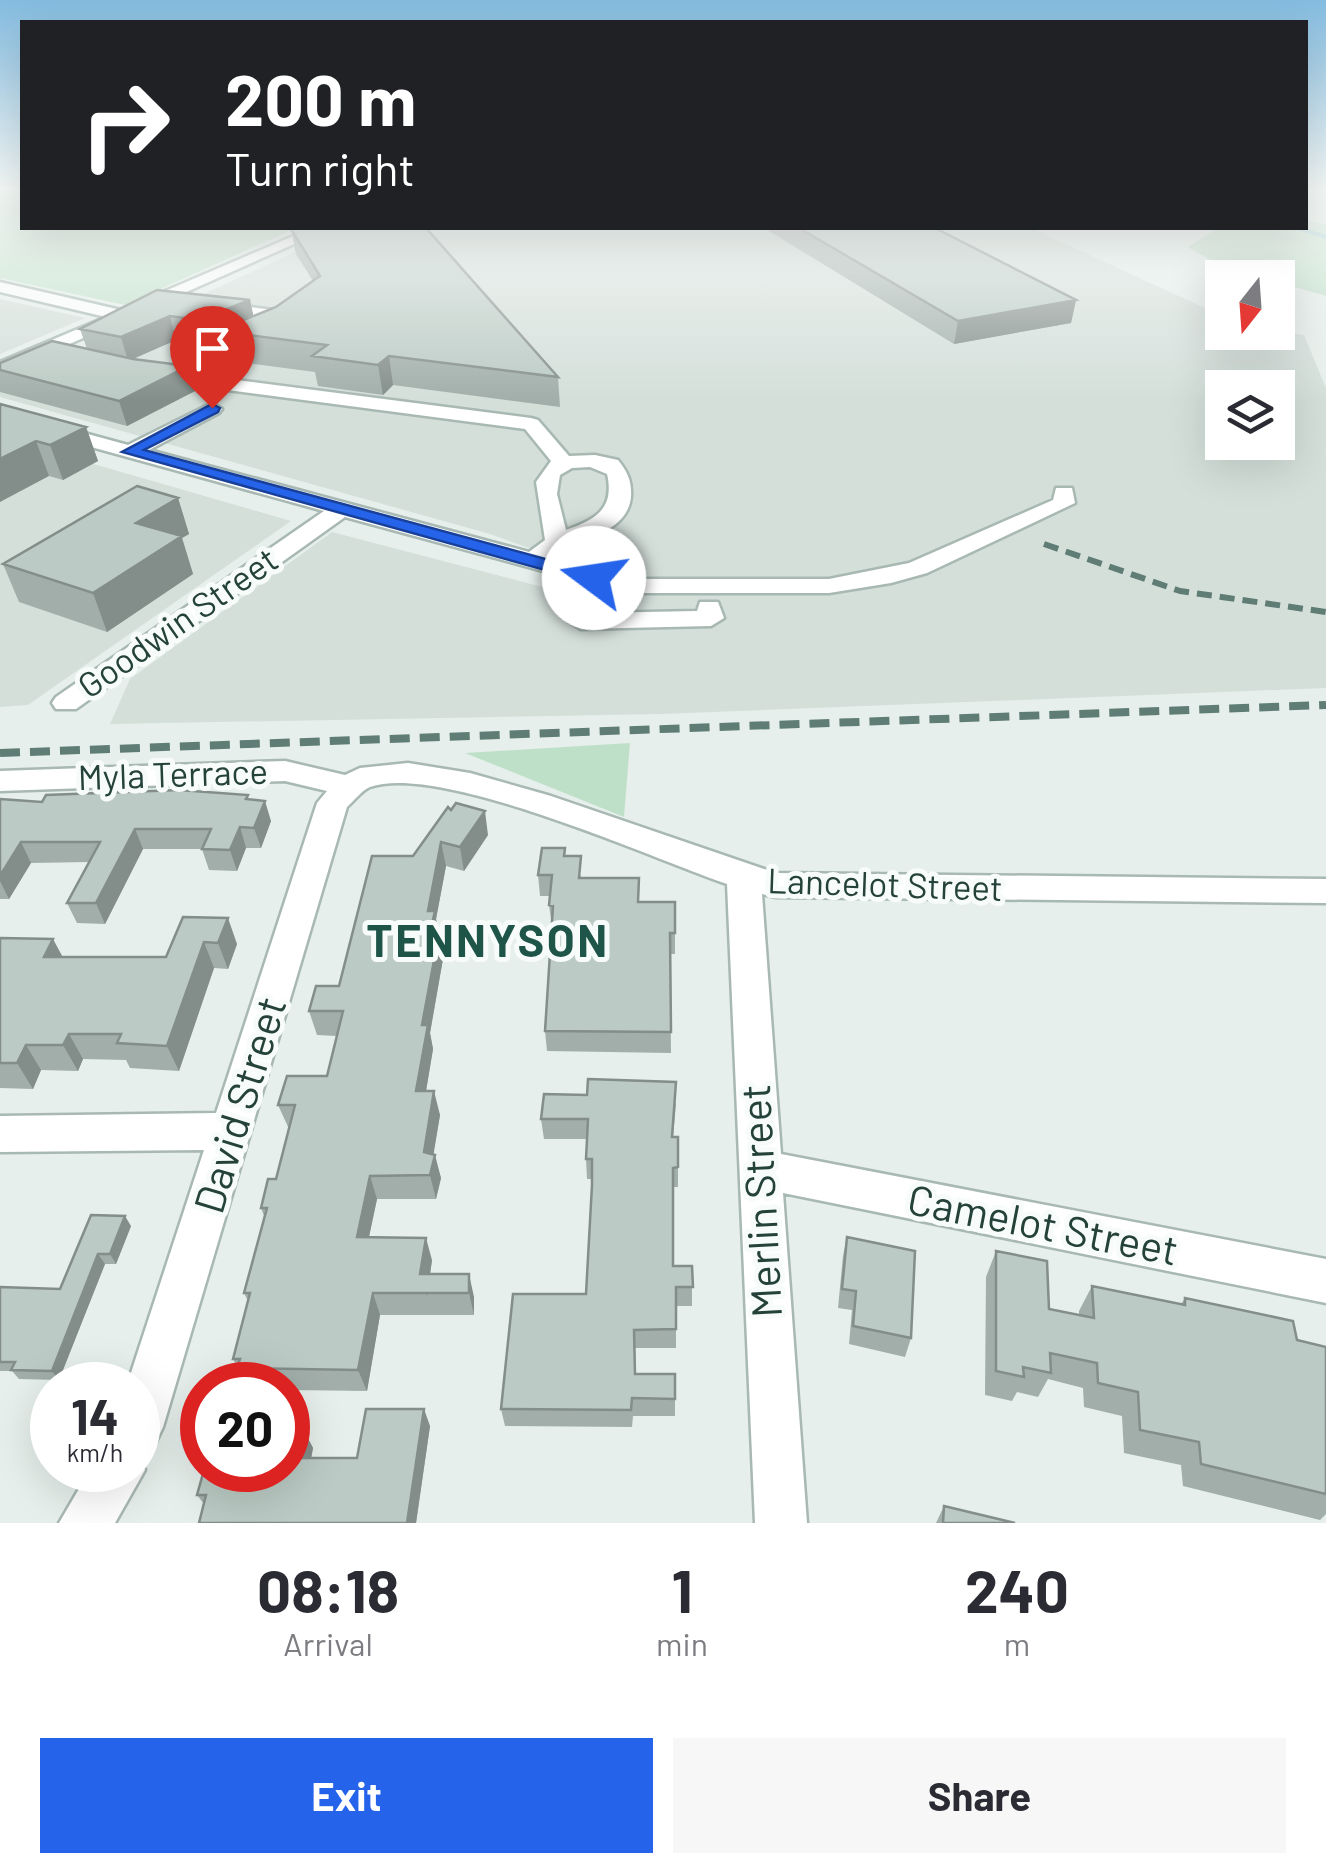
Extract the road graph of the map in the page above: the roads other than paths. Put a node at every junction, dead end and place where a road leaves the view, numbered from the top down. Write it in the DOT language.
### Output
graph roads {
  1 [pos="253,258"];
  2 [pos="0,287"];
  3 [pos="155,300"];
  4 [pos="120,315"];
  5 [pos="40,351"];
  6 [pos="78,360"];
  7 [pos="0,368"];
  8 [pos="125,371"];
  9 [pos="175,376"];
  10 [pos="212,408"];
  11 [pos="0,416"];
  12 [pos="130,452"];
  13 [pos="563,462"];
  14 [pos="1064,493"];
  15 [pos="340,510"];
  16 [pos="557,542"];
  17 [pos="532,562"];
  18 [pos="584,575"];
  19 [pos="891,576"];
  20 [pos="625,586"];
  21 [pos="709,607"];
  22 [pos="66,703"];
  23 [pos="0,781"];
  24 [pos="344,785"];
  25 [pos="744,880"];
  26 [pos="1326,891"];
  27 [pos="232,1131"];
  28 [pos="0,1134"];
  29 [pos="759,1169"];
  30 [pos="1326,1280"];
  31 [pos="159,1362"];
  32 [pos="105,1492"];
  33 [pos="85,1523"];
  34 [pos="781,1523"];
  1 -- 3 [label="street"];
  2 -- 4 [label="street"];
  3 -- 4 [label="street"];
  3 -- 9 [label="street"];
  4 -- 5 [label="street"];
  5 -- 6 [label="street"];
  5 -- 7 [label="street"];
  8 -- 9 [label="street"];
  9 -- 13 [label="street"];
  10 -- 12 [label="street"];
  11 -- 12 [label="street"];
  12 -- 15 [label="street"];
  13 -- 16 [label="street"];
  13 -- 16 [label="street"];
  14 -- 19 [label="street"];
  15 -- 17 [label="street"];
  15 -- 22 [label="street, Goodwin Street"];
  16 -- 17 [label="street"];
  17 -- 18 [label="street"];
  18 -- 20 [label="street"];
  18 -- 21 [label="street"];
  19 -- 20 [label="street"];
  19 -- 21 [label="street"];
  20 -- 21 [label="street"];
  23 -- 24 [label="street, Myla Terrace"];
  24 -- 25 [label="street, Lancelot Street"];
  24 -- 27 [label="street, David Street"];
  25 -- 26 [label="street, Lancelot Street"];
  25 -- 29 [label="street, Merlin Street"];
  27 -- 28 [label="street"];
  27 -- 31 [label="street, David Street"];
  29 -- 30 [label="street, Camelot Street"];
  29 -- 34 [label="street, Merlin Street"];
  32 -- 33 [label="street"];
}
